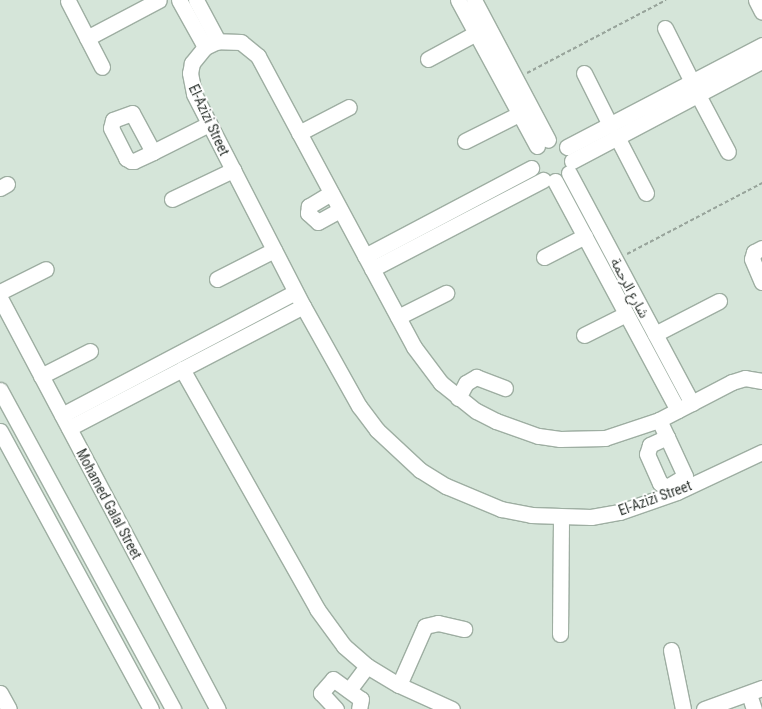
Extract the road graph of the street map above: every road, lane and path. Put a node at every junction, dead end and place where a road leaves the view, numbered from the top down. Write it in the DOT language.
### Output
graph roads {
  1 [pos="160,0"];
  2 [pos="179,0"];
  3 [pos="196,0"];
  4 [pos="458,0"];
  5 [pos="666,0"];
  6 [pos="756,0"];
  7 [pos="68,1"];
  8 [pos="478,1"];
  9 [pos="762,12"];
  10 [pos="665,28"];
  11 [pos="476,33"];
  12 [pos="86,38"];
  13 [pos="212,44"];
  14 [pos="762,45"];
  15 [pos="428,59"];
  16 [pos="762,61"];
  17 [pos="102,67"];
  18 [pos="584,73"];
  19 [pos="516,78"];
  20 [pos="695,88"];
  21 [pos="349,107"];
  22 [pos="520,114"];
  23 [pos="209,124"];
  24 [pos="614,131"];
  25 [pos="299,133"];
  26 [pos="465,141"];
  27 [pos="542,143"];
  28 [pos="153,152"];
  29 [pos="728,152"];
  30 [pos="569,160"];
  31 [pos="531,168"];
  32 [pos="233,170"];
  33 [pos="549,181"];
  34 [pos="762,183"];
  35 [pos="331,193"];
  36 [pos="646,193"];
  37 [pos="172,199"];
  38 [pos="340,210"];
  39 [pos="585,236"];
  40 [pos="762,248"];
  41 [pos="274,250"];
  42 [pos="365,256"];
  43 [pos="544,257"];
  44 [pos="615,260"];
  45 [pos="46,269"];
  46 [pos="372,269"];
  47 [pos="217,279"];
  48 [pos="762,282"];
  49 [pos="0,292"];
  50 [pos="295,292"];
  51 [pos="446,293"];
  52 [pos="0,298"];
  53 [pos="719,301"];
  54 [pos="303,306"];
  55 [pos="626,314"];
  56 [pos="398,317"];
  57 [pos="655,334"];
  58 [pos="584,335"];
  59 [pos="90,351"];
  60 [pos="182,369"];
  61 [pos="41,376"];
  62 [pos="762,381"];
  63 [pos="505,388"];
  64 [pos="0,390"];
  65 [pos="458,398"];
  66 [pos="692,403"];
  67 [pos="678,410"];
  68 [pos="659,420"];
  69 [pos="65,421"];
  70 [pos="24,434"];
  71 [pos="3,437"];
  72 [pos="667,437"];
  73 [pos="762,452"];
  74 [pos="560,518"];
  75 [pos="464,630"];
  76 [pos="560,634"];
  77 [pos="670,650"];
  78 [pos="367,666"];
  79 [pos="399,685"];
  80 [pos="350,690"];
  81 [pos="756,691"];
  82 [pos="0,693"];
  83 [pos="436,707"];
  84 [pos="9,709"];
  85 [pos="151,709"];
  86 [pos="174,709"];
  87 [pos="218,709"];
  88 [pos="336,709"];
  89 [pos="359,709"];
  90 [pos="452,709"];
  91 [pos="683,709"];
  92 [pos="704,709"];
  93 [pos="754,709"];
  1 -- 12 [label="street"];
  2 -- 13 [label="street"];
  3 -- 13 [label="street"];
  4 -- 11 [label="street"];
  5 -- 19 [label="path"];
  6 -- 9 [label="street"];
  7 -- 12 [label="street"];
  8 -- 19 [label="street"];
  10 -- 20 [label="street"];
  11 -- 15 [label="street"];
  11 -- 22 [label="street"];
  12 -- 17 [label="street"];
  13 -- 23 [label="street, El-Azizi Street"];
  13 -- 25 [label="street"];
  14 -- 20 [label="street"];
  16 -- 20 [label="street"];
  18 -- 24 [label="street"];
  19 -- 27 [label="street"];
  20 -- 24 [label="street"];
  20 -- 29 [label="street"];
  21 -- 25 [label="street"];
  22 -- 26 [label="street"];
  22 -- 27 [label="street"];
  23 -- 28 [label="street"];
  23 -- 32 [label="street, El-Azizi Street"];
  24 -- 30 [label="street"];
  24 -- 36 [label="street"];
  25 -- 35 [label="street"];
  27 -- 30 [label="street"];
  27 -- 31 [label="street"];
  30 -- 33 [label="street"];
  30 -- 44 [label="street, شارع الرحمة"];
  31 -- 33 [label="street, شارع الرحمة"];
  31 -- 42 [label="street"];
  32 -- 37 [label="street"];
  32 -- 41 [label="street, El-Azizi Street"];
  33 -- 39 [label="street, شارع الرحمة"];
  33 -- 46 [label="street"];
  34 -- 44 [label="path"];
  35 -- 38 [label="street"];
  35 -- 38 [label="street"];
  38 -- 42 [label="street"];
  39 -- 43 [label="street"];
  39 -- 55 [label="street, شارع الرحمة"];
  40 -- 48 [label="street"];
  41 -- 47 [label="street"];
  41 -- 50 [label="street, El-Azizi Street"];
  42 -- 46 [label="street"];
  44 -- 57 [label="street, شارع الرحمة"];
  45 -- 49 [label="street"];
  46 -- 56 [label="street"];
  50 -- 54 [label="street, El-Azizi Street"];
  50 -- 69 [label="street"];
  51 -- 56 [label="street"];
  52 -- 61 [label="street, Mohamed Galal Street"];
  53 -- 57 [label="street"];
  54 -- 60 [label="street"];
  54 -- 74 [label="street, El-Azizi Street"];
  55 -- 58 [label="street"];
  55 -- 67 [label="street, شارع الرحمة"];
  56 -- 65 [label="street"];
  57 -- 66 [label="street, شارع الرحمة"];
  59 -- 61 [label="street"];
  60 -- 69 [label="street"];
  60 -- 78 [label="street"];
  61 -- 69 [label="street, Mohamed Galal Street"];
  62 -- 66 [label="street"];
  63 -- 65 [label="street"];
  64 -- 70 [label="street"];
  65 -- 68 [label="street"];
  66 -- 67 [label="street"];
  67 -- 68 [label="street"];
  68 -- 72 [label="street"];
  69 -- 87 [label="street, Mohamed Galal Street"];
  70 -- 71 [label="street"];
  70 -- 86 [label="street"];
  71 -- 85 [label="street"];
  73 -- 74 [label="street, El-Azizi Street"];
  74 -- 76 [label="street"];
  75 -- 79 [label="street"];
  77 -- 91 [label="street"];
  78 -- 79 [label="street"];
  78 -- 80 [label="street"];
  79 -- 83 [label="street"];
  80 -- 88 [label="street"];
  80 -- 89 [label="street"];
  81 -- 92 [label="street"];
  81 -- 93 [label="street"];
  82 -- 84 [label="street"];
  83 -- 90 [label="street"];
}
